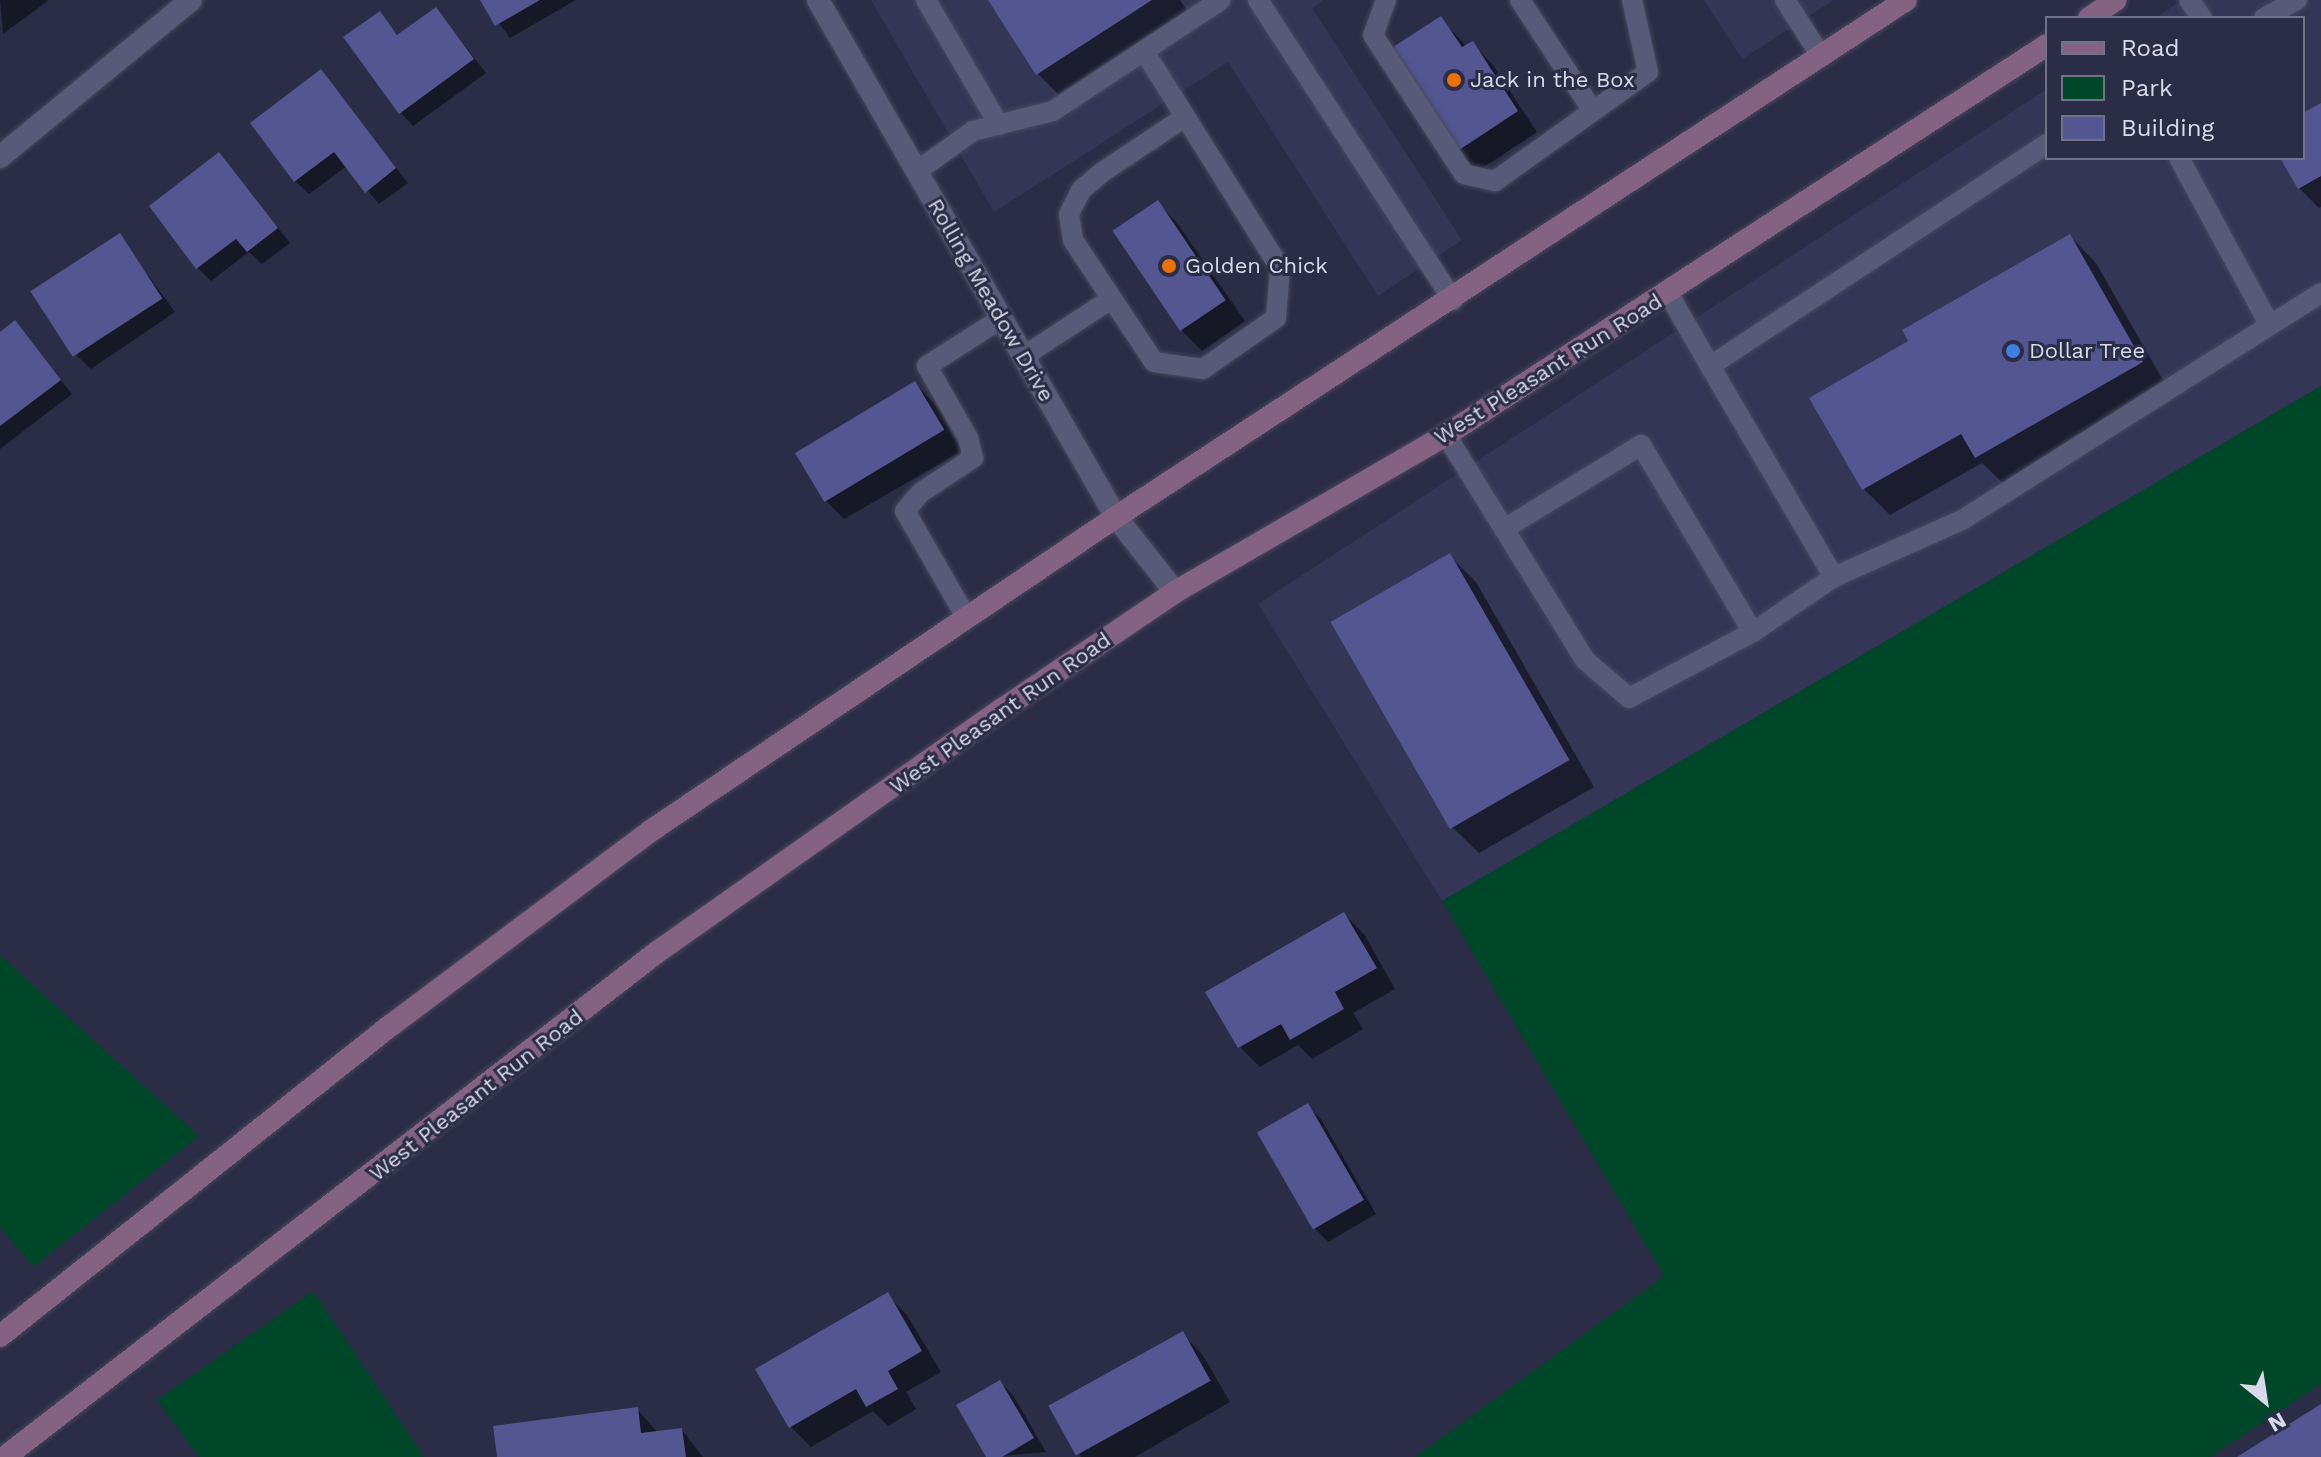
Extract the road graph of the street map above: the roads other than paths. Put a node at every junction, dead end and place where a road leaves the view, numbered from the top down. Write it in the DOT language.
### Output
graph roads {
  1 [pos="191,0"];
  2 [pos="818,0"];
  3 [pos="926,0"];
  4 [pos="1221,0"];
  5 [pos="1258,0"];
  6 [pos="1386,0"];
  7 [pos="1520,0"];
  8 [pos="1632,0"];
  9 [pos="1785,0"];
  10 [pos="1906,0"];
  11 [pos="2116,0"];
  12 [pos="2297,0"];
  13 [pos="2092,16"];
  14 [pos="2268,16"];
  15 [pos="2045,46"];
  16 [pos="1144,51"];
  17 [pos="1821,56"];
  18 [pos="1591,108"];
  19 [pos="1185,117"];
  20 [pos="999,125"];
  21 [pos="2045,145"];
  22 [pos="0,157"];
  23 [pos="2180,160"];
  24 [pos="917,171"];
  25 [pos="1668,293"];
  26 [pos="2321,293"];
  27 [pos="1111,299"];
  28 [pos="1453,300"];
  29 [pos="1002,318"];
  30 [pos="2269,324"];
  31 [pos="1024,356"];
  32 [pos="1710,366"];
  33 [pos="1446,435"];
  34 [pos="1116,517"];
  35 [pos="1504,529"];
  36 [pos="1834,577"];
  37 [pos="1175,592"];
  38 [pos="966,617"];
  39 [pos="1753,632"];
  40 [pos="0,1336"];
  41 [pos="5,1457"];
  1 -- 22 [label="street"];
  2 -- 24 [label="street, Rolling Meadow Drive"];
  3 -- 20 [label="lane"];
  4 -- 16 [label="lane"];
  5 -- 28 [label="lane"];
  6 -- 18 [label="lane"];
  7 -- 18 [label="lane"];
  8 -- 18 [label="lane"];
  9 -- 17 [label="lane"];
  10 -- 17 [label="main road"];
  11 -- 13 [label="main road"];
  12 -- 14 [label="lane"];
  15 -- 25 [label="main road, West Pleasant Run Road"];
  16 -- 19 [label="lane"];
  16 -- 20 [label="lane"];
  17 -- 28 [label="main road"];
  19 -- 27 [label="lane"];
  19 -- 27 [label="lane"];
  20 -- 24 [label="lane"];
  21 -- 32 [label="lane"];
  23 -- 30 [label="lane"];
  24 -- 29 [label="street, Rolling Meadow Drive"];
  25 -- 32 [label="lane"];
  25 -- 33 [label="main road, West Pleasant Run Road"];
  26 -- 30 [label="lane"];
  27 -- 31 [label="lane"];
  28 -- 34 [label="main road"];
  29 -- 31 [label="street, Rolling Meadow Drive"];
  29 -- 38 [label="lane"];
  30 -- 36 [label="lane"];
  31 -- 34 [label="street, Rolling Meadow Drive"];
  32 -- 36 [label="lane"];
  33 -- 35 [label="lane"];
  33 -- 37 [label="main road, West Pleasant Run Road"];
  34 -- 37 [label="street, Rolling Meadow Drive"];
  34 -- 38 [label="main road"];
  35 -- 39 [label="lane"];
  35 -- 39 [label="lane"];
  36 -- 39 [label="lane"];
  37 -- 41 [label="main road, West Pleasant Run Road"];
  38 -- 40 [label="main road"];
}
